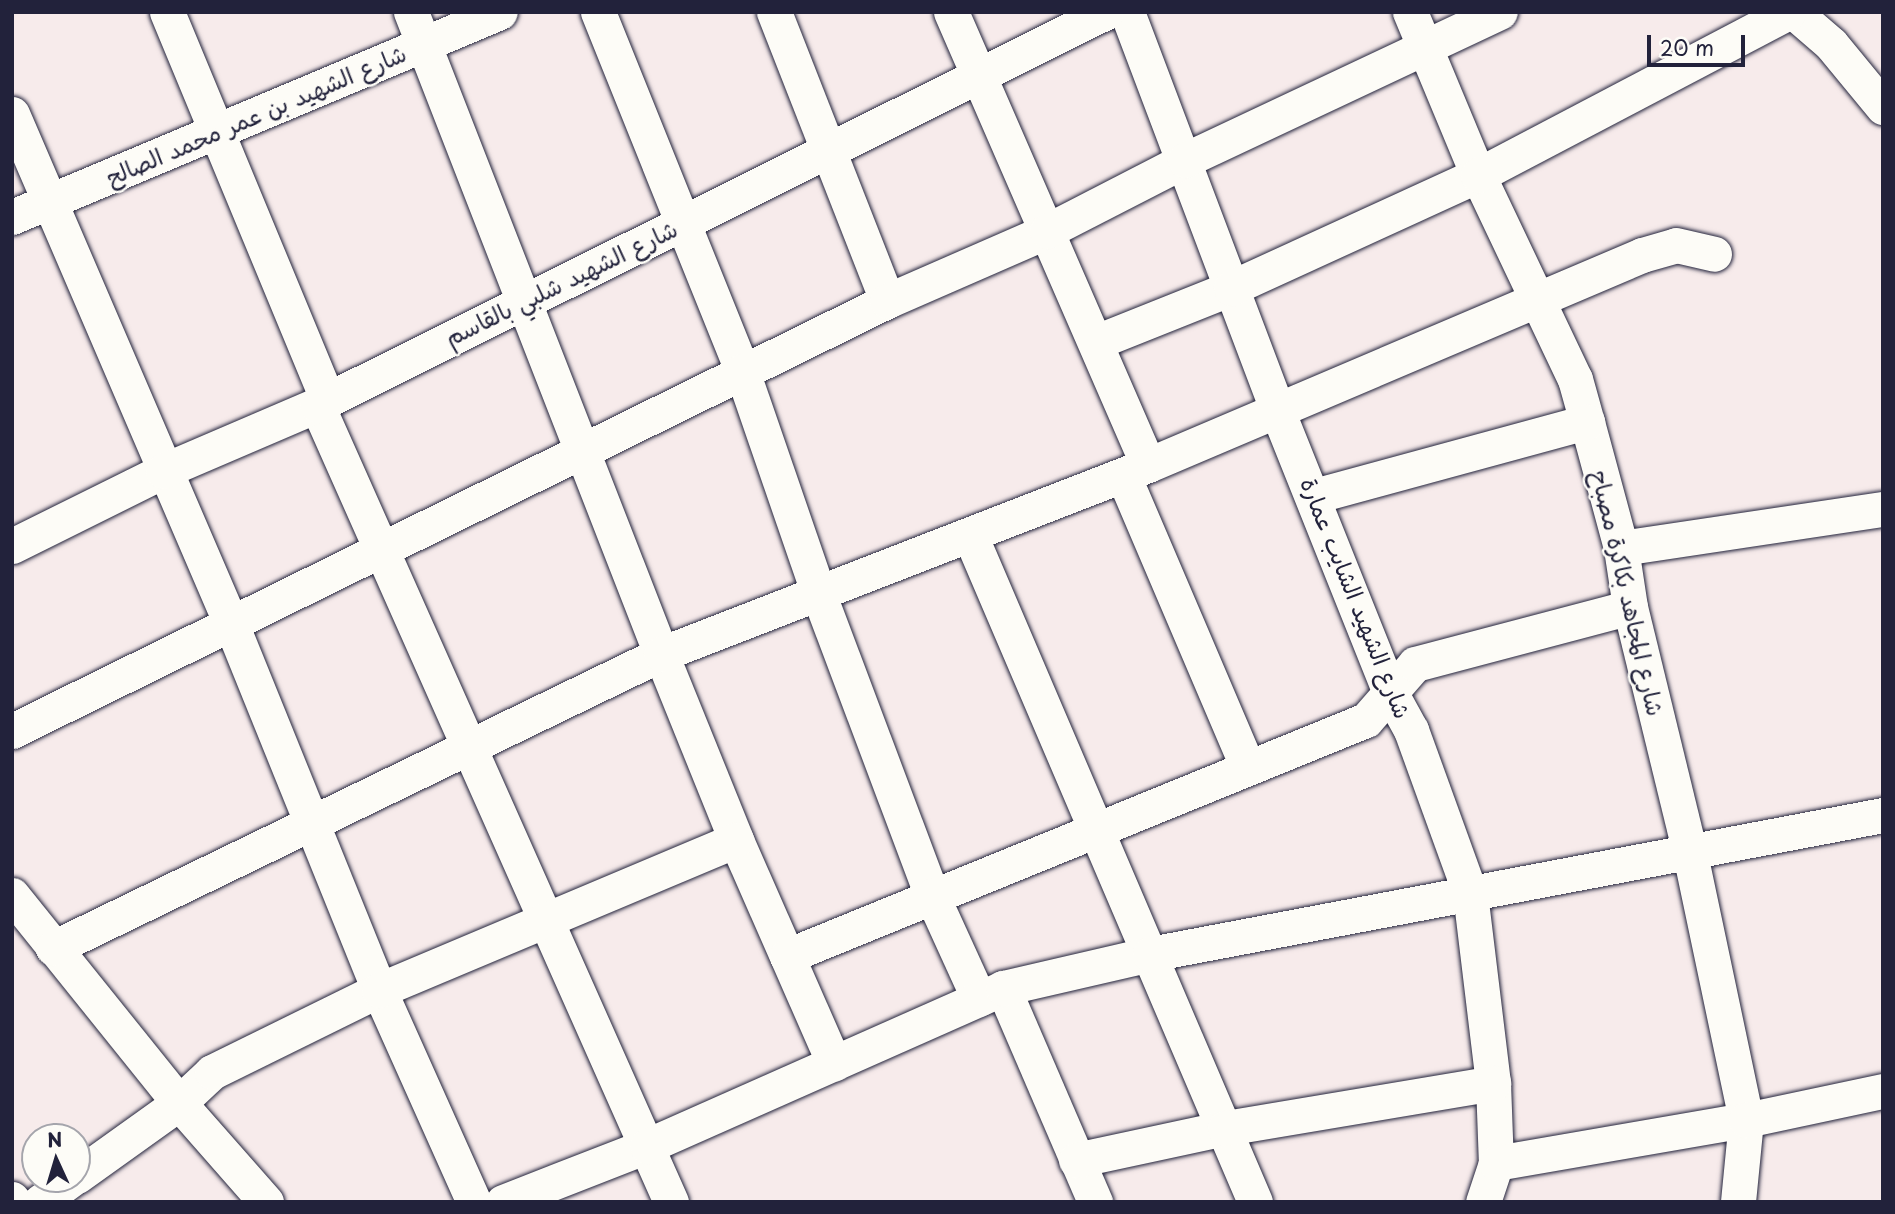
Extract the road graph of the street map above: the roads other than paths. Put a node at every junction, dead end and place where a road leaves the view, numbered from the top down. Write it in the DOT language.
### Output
graph roads {
  1 [pos="167,12"];
  2 [pos="411,12"];
  3 [pos="500,12"];
  4 [pos="598,12"];
  5 [pos="774,12"];
  6 [pos="951,12"];
  7 [pos="1106,12"];
  8 [pos="1126,12"];
  9 [pos="1410,12"];
  10 [pos="1500,12"];
  11 [pos="1788,12"];
  12 [pos="1794,12"];
  13 [pos="424,44"];
  14 [pos="1425,50"];
  15 [pos="978,75"];
  16 [pos="1883,107"];
  17 [pos="12,114"];
  18 [pos="214,133"];
  19 [pos="830,148"];
  20 [pos="1185,160"];
  21 [pos="1479,174"];
  22 [pos="49,202"];
  23 [pos="12,217"];
  24 [pos="686,222"];
  25 [pos="1047,231"];
  26 [pos="1714,254"];
  27 [pos="1231,288"];
  28 [pos="1535,297"];
  29 [pos="887,301"];
  30 [pos="524,303"];
  31 [pos="1096,342"];
  32 [pos="742,371"];
  33 [pos="322,402"];
  34 [pos="1277,410"];
  35 [pos="1587,422"];
  36 [pos="582,454"];
  37 [pos="1136,470"];
  38 [pos="163,471"];
  39 [pos="1314,496"];
  40 [pos="1883,509"];
  41 [pos="971,535"];
  42 [pos="12,546"];
  43 [pos="1621,548"];
  44 [pos="379,551"];
  45 [pos="819,595"];
  46 [pos="1630,607"];
  47 [pos="232,626"];
  48 [pos="661,654"];
  49 [pos="1389,690"];
  50 [pos="12,731"];
  51 [pos="469,746"];
  52 [pos="1247,766"];
  53 [pos="1883,815"];
  54 [pos="313,825"];
  55 [pos="1094,830"];
  56 [pos="736,840"];
  57 [pos="1689,849"];
  58 [pos="1470,893"];
  59 [pos="12,895"];
  60 [pos="932,896"];
  61 [pos="543,918"];
  62 [pos="53,948"];
  63 [pos="1150,954"];
  64 [pos="788,956"];
  65 [pos="379,990"];
  66 [pos="991,994"];
  67 [pos="834,1063"];
  68 [pos="1493,1083"];
  69 [pos="1883,1091"];
  70 [pos="179,1103"];
  71 [pos="1746,1120"];
  72 [pos="1225,1128"];
  73 [pos="647,1146"];
  74 [pos="1076,1160"];
  75 [pos="1496,1163"];
  76 [pos="91,1165"];
  77 [pos="266,1202"];
  78 [pos="474,1202"];
  79 [pos="503,1202"];
  80 [pos="671,1202"];
  81 [pos="1095,1202"];
  82 [pos="1255,1202"];
  83 [pos="1483,1202"];
  84 [pos="1738,1202"];
  1 -- 18 [label="street"];
  2 -- 13 [label="street"];
  3 -- 13 [label="street, شارع الشهيد بن عمر محمد الصالح"];
  4 -- 24 [label="street"];
  5 -- 19 [label="street"];
  6 -- 15 [label="street"];
  7 -- 15 [label="street, شارع الشهيد شلبي بالقاسم"];
  8 -- 20 [label="street, شارع الشهيد الشايب عمارة"];
  9 -- 14 [label="street, شارع المجاهد بكاكرة مصباح"];
  10 -- 14 [label="street"];
  11 -- 21 [label="street"];
  12 -- 16 [label="street"];
  13 -- 18 [label="street, شارع الشهيد بن عمر محمد الصالح"];
  13 -- 30 [label="street"];
  14 -- 20 [label="street"];
  14 -- 21 [label="street, شارع المجاهد بكاكرة مصباح"];
  15 -- 19 [label="street, شارع الشهيد شلبي بالقاسم"];
  15 -- 25 [label="street"];
  17 -- 22 [label="street"];
  18 -- 22 [label="street, شارع الشهيد بن عمر محمد الصالح"];
  18 -- 33 [label="street"];
  19 -- 24 [label="street, شارع الشهيد شلبي بالقاسم"];
  19 -- 29 [label="street"];
  20 -- 25 [label="street"];
  20 -- 27 [label="street, شارع الشهيد الشايب عمارة"];
  21 -- 27 [label="street"];
  21 -- 28 [label="street, شارع المجاهد بكاكرة مصباح"];
  22 -- 23 [label="street, شارع الشهيد بن عمر محمد الصالح"];
  22 -- 38 [label="street"];
  24 -- 30 [label="street, شارع الشهيد شلبي بالقاسم"];
  24 -- 32 [label="street"];
  25 -- 29 [label="street"];
  25 -- 31 [label="street"];
  26 -- 28 [label="street"];
  27 -- 31 [label="street"];
  27 -- 34 [label="street, شارع الشهيد الشايب عمارة"];
  28 -- 34 [label="street"];
  28 -- 35 [label="street, شارع المجاهد بكاكرة مصباح"];
  29 -- 32 [label="street"];
  30 -- 33 [label="street, شارع الشهيد شلبي بالقاسم"];
  30 -- 36 [label="street"];
  31 -- 37 [label="street"];
  32 -- 36 [label="street"];
  32 -- 45 [label="street"];
  33 -- 38 [label="street, شارع الشهيد شلبي بالقاسم"];
  33 -- 44 [label="street"];
  34 -- 37 [label="street"];
  34 -- 39 [label="street, شارع الشهيد الشايب عمارة"];
  35 -- 39 [label="street"];
  35 -- 43 [label="street, شارع المجاهد بكاكرة مصباح"];
  36 -- 44 [label="street"];
  36 -- 48 [label="street"];
  37 -- 41 [label="street"];
  37 -- 52 [label="street"];
  38 -- 42 [label="street, شارع الشهيد شلبي بالقاسم"];
  38 -- 47 [label="street"];
  39 -- 49 [label="street, شارع الشهيد الشايب عمارة"];
  40 -- 43 [label="street"];
  41 -- 45 [label="street"];
  41 -- 55 [label="street"];
  43 -- 46 [label="street, شارع المجاهد بكاكرة مصباح"];
  44 -- 47 [label="street"];
  44 -- 51 [label="street"];
  45 -- 48 [label="street"];
  45 -- 60 [label="street"];
  46 -- 49 [label="street"];
  46 -- 57 [label="street, شارع المجاهد بكاكرة مصباح"];
  47 -- 50 [label="street"];
  47 -- 54 [label="street"];
  48 -- 51 [label="street"];
  48 -- 56 [label="street"];
  49 -- 52 [label="street"];
  49 -- 58 [label="street, شارع الشهيد الشايب عمارة"];
  51 -- 54 [label="street"];
  51 -- 61 [label="street"];
  52 -- 55 [label="street"];
  53 -- 57 [label="street"];
  54 -- 62 [label="street"];
  54 -- 65 [label="street"];
  55 -- 60 [label="street"];
  55 -- 63 [label="street"];
  56 -- 61 [label="street"];
  56 -- 64 [label="street"];
  57 -- 58 [label="street"];
  57 -- 71 [label="street, شارع المجاهد بكاكرة مصباح"];
  58 -- 63 [label="street"];
  58 -- 68 [label="street, شارع الشهيد الشايب عمارة"];
  59 -- 62 [label="street"];
  60 -- 64 [label="street"];
  60 -- 66 [label="street"];
  61 -- 65 [label="street"];
  61 -- 73 [label="street"];
  62 -- 70 [label="street"];
  63 -- 66 [label="street"];
  63 -- 72 [label="street"];
  64 -- 67 [label="street"];
  65 -- 70 [label="street"];
  65 -- 78 [label="street"];
  66 -- 67 [label="street"];
  66 -- 74 [label="street"];
  67 -- 73 [label="street"];
  68 -- 72 [label="street"];
  68 -- 75 [label="street, شارع الشهيد الشايب عمارة"];
  69 -- 71 [label="street"];
  70 -- 76 [label="street"];
  70 -- 77 [label="street"];
  71 -- 75 [label="street"];
  71 -- 84 [label="street, شارع المجاهد بكاكرة مصباح"];
  72 -- 74 [label="street"];
  72 -- 82 [label="street"];
  73 -- 79 [label="street"];
  73 -- 80 [label="street"];
  74 -- 81 [label="street"];
  75 -- 83 [label="street, شارع الشهيد الشايب عمارة"];
}
